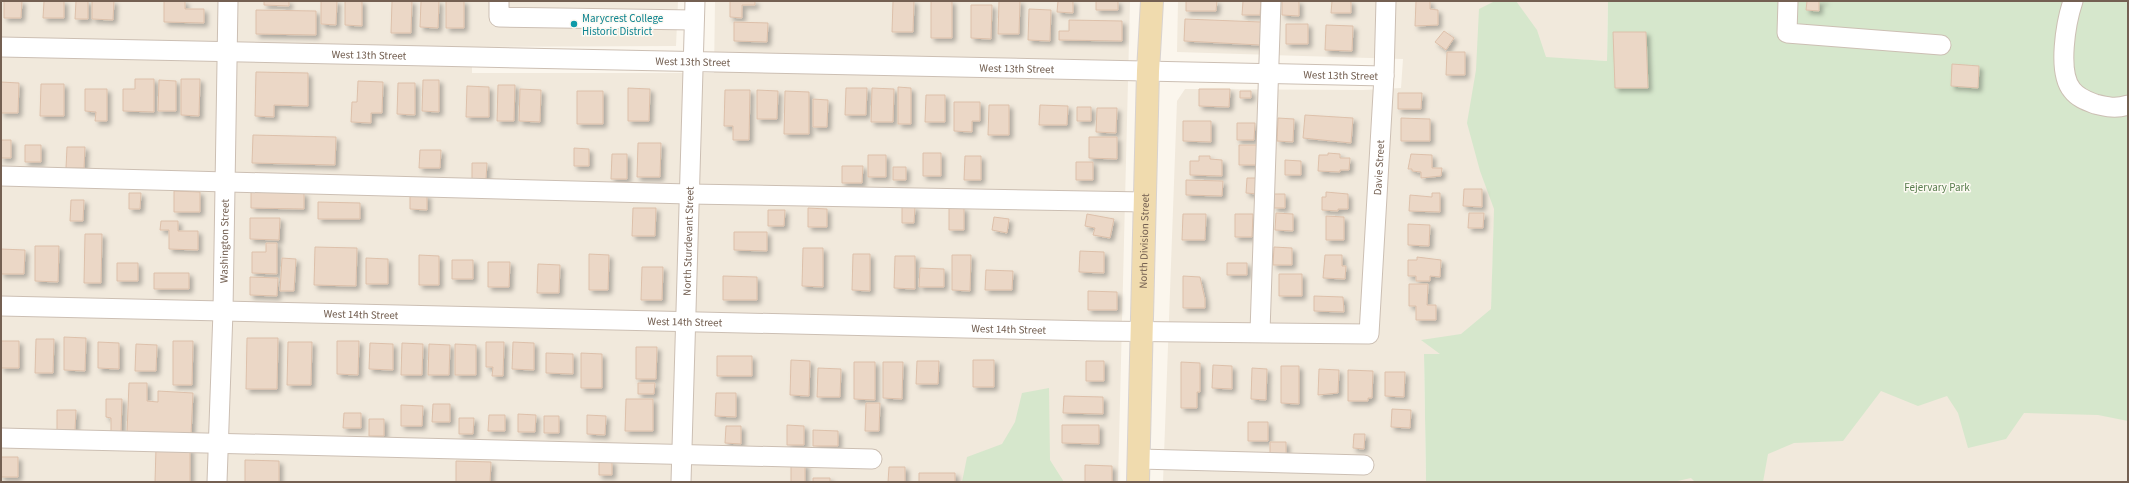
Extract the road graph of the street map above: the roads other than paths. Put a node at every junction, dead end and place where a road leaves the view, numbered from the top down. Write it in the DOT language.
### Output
graph roads {
  1 [pos="228,1"];
  2 [pos="499,1"];
  3 [pos="695,1"];
  4 [pos="1152,1"];
  5 [pos="1271,1"];
  6 [pos="1386,1"];
  7 [pos="1788,1"];
  8 [pos="2073,1"];
  9 [pos="694,20"];
  10 [pos="1941,45"];
  11 [pos="1,47"];
  12 [pos="227,52"];
  13 [pos="693,63"];
  14 [pos="1148,71"];
  15 [pos="1269,74"];
  16 [pos="1384,76"];
  17 [pos="2128,105"];
  18 [pos="1,176"];
  19 [pos="226,182"];
  20 [pos="689,194"];
  21 [pos="1145,202"];
  22 [pos="1,306"];
  23 [pos="223,311"];
  24 [pos="686,322"];
  25 [pos="1142,331"];
  26 [pos="1260,332"];
  27 [pos="1369,334"];
  28 [pos="1,438"];
  29 [pos="219,443"];
  30 [pos="682,454"];
  31 [pos="872,459"];
  32 [pos="1139,459"];
  33 [pos="1364,465"];
  34 [pos="217,482"];
  35 [pos="681,482"];
  36 [pos="1138,482"];
  1 -- 12 [label="street, Washington Street"];
  2 -- 9 [label="street"];
  3 -- 9 [label="street, North Sturdevant Street"];
  4 -- 14 [label="main road, North Division Street"];
  5 -- 15 [label="street"];
  6 -- 16 [label="street, Davie Street"];
  7 -- 10 [label="street"];
  8 -- 17 [label="street"];
  9 -- 13 [label="street, North Sturdevant Street"];
  11 -- 12 [label="street, West 13th Street"];
  12 -- 13 [label="street, West 13th Street"];
  12 -- 19 [label="street, Washington Street"];
  13 -- 14 [label="street, West 13th Street"];
  13 -- 20 [label="street, North Sturdevant Street"];
  14 -- 15 [label="street, West 13th Street"];
  14 -- 21 [label="main road, North Division Street"];
  15 -- 16 [label="street, West 13th Street"];
  15 -- 26 [label="street"];
  16 -- 27 [label="street, Davie Street"];
  18 -- 19 [label="street"];
  19 -- 20 [label="street"];
  19 -- 23 [label="street, Washington Street"];
  20 -- 21 [label="street"];
  20 -- 24 [label="street, North Sturdevant Street"];
  21 -- 25 [label="main road, North Division Street"];
  22 -- 23 [label="street, West 14th Street"];
  23 -- 24 [label="street, West 14th Street"];
  23 -- 29 [label="street, Washington Street"];
  24 -- 25 [label="street, West 14th Street"];
  24 -- 30 [label="street, North Sturdevant Street"];
  25 -- 26 [label="street, West 14th Street"];
  25 -- 32 [label="main road, North Division Street"];
  26 -- 27 [label="street, West 14th Street"];
  28 -- 29 [label="street"];
  29 -- 30 [label="street"];
  29 -- 34 [label="street, Washington Street"];
  30 -- 31 [label="street"];
  30 -- 35 [label="street, North Sturdevant Street"];
  32 -- 33 [label="street"];
  32 -- 36 [label="main road, North Division Street"];
}
